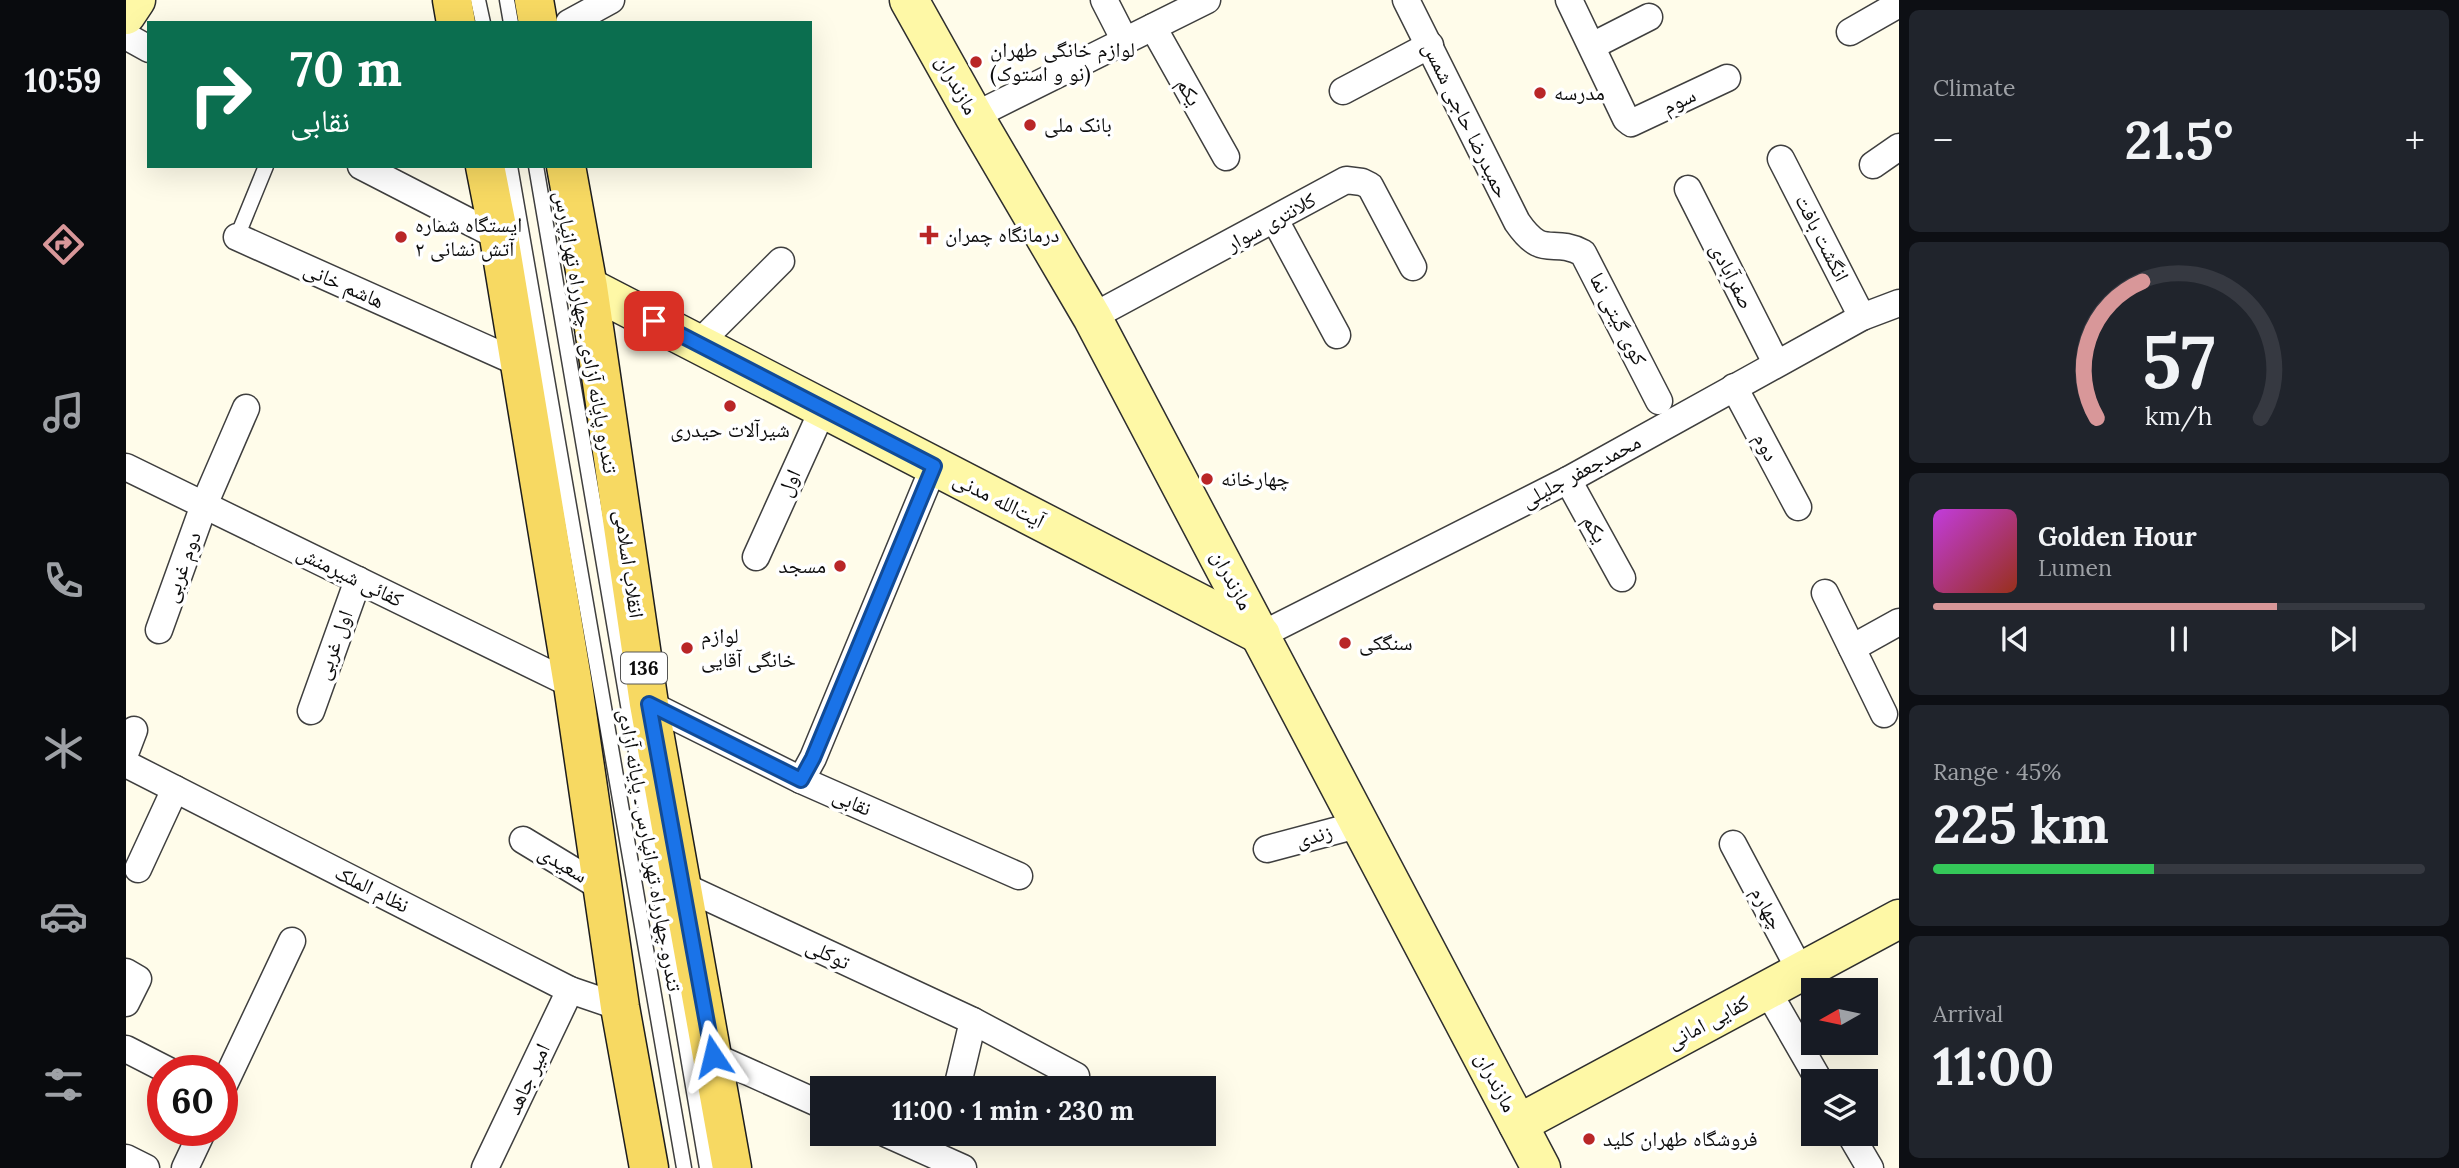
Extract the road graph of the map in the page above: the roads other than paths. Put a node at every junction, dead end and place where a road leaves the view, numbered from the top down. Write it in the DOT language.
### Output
graph roads {
  1 [pos="136,0"];
  2 [pos="452,0"];
  3 [pos="478,0"];
  4 [pos="507,0"];
  5 [pos="534,0"];
  6 [pos="611,0"];
  7 [pos="909,0"];
  8 [pos="1104,0"];
  9 [pos="1207,0"];
  10 [pos="1406,0"];
  11 [pos="1569,0"];
  12 [pos="1899,4"];
  13 [pos="126,15"];
  14 [pos="1649,17"];
  15 [pos="456,21"];
  16 [pos="483,21"];
  17 [pos="511,21"];
  18 [pos="538,21"];
  19 [pos="573,21"];
  20 [pos="1153,27"];
  21 [pos="1850,32"];
  22 [pos="126,36"];
  23 [pos="1125,41"];
  24 [pos="1430,45"];
  25 [pos="1592,46"];
  26 [pos="147,48"];
  27 [pos="1727,78"];
  28 [pos="1343,91"];
  29 [pos="974,116"];
  30 [pos="1899,147"];
  31 [pos="1226,158"];
  32 [pos="1781,159"];
  33 [pos="1873,165"];
  34 [pos="265,168"];
  35 [pos="365,168"];
  36 [pos="485,168"];
  37 [pos="510,168"];
  38 [pos="536,168"];
  39 [pos="566,168"];
  40 [pos="1688,189"];
  41 [pos="1275,220"];
  42 [pos="237,237"];
  43 [pos="499,237"];
  44 [pos="1528,238"];
  45 [pos="781,261"];
  46 [pos="1413,267"];
  47 [pos="588,288"];
  48 [pos="1899,303"];
  49 [pos="1092,317"];
  50 [pos="1863,317"];
  51 [pos="1337,335"];
  52 [pos="698,344"];
  53 [pos="1776,363"];
  54 [pos="521,364"];
  55 [pos="1734,387"];
  56 [pos="1659,401"];
  57 [pos="246,408"];
  58 [pos="823,409"];
  59 [pos="934,466"];
  60 [pos="126,467"];
  61 [pos="1568,480"];
  62 [pos="204,505"];
  63 [pos="1798,507"];
  64 [pos="756,557"];
  65 [pos="1622,578"];
  66 [pos="358,580"];
  67 [pos="1825,593"];
  68 [pos="1899,622"];
  69 [pos="159,630"];
  70 [pos="1261,635"];
  71 [pos="1852,648"];
  72 [pos="573,684"];
  73 [pos="649,704"];
  74 [pos="311,711"];
  75 [pos="1884,714"];
  76 [pos="126,764"];
  77 [pos="801,780"];
  78 [pos="175,789"];
  79 [pos="1361,824"];
  80 [pos="523,840"];
  81 [pos="1733,844"];
  82 [pos="1267,849"];
  83 [pos="138,869"];
  84 [pos="1019,876"];
  85 [pos="683,886"];
  86 [pos="604,888"];
  87 [pos="1899,919"];
  88 [pos="292,941"];
  89 [pos="126,972"];
  90 [pos="1801,972"];
  91 [pos="570,990"];
  92 [pos="1767,990"];
  93 [pos="126,1003"];
  94 [pos="620,1007"];
  95 [pos="973,1021"];
  96 [pos="126,1049"];
  97 [pos="238,1055"];
  98 [pos="713,1056"];
  99 [pos="147,1060"];
  100 [pos="1813,1069"];
  101 [pos="960,1076"];
  102 [pos="1076,1076"];
  103 [pos="810,1100"];
  104 [pos="1518,1124"];
  105 [pos="195,1146"];
  106 [pos="918,1146"];
  107 [pos="1857,1146"];
  108 [pos="946,1157"];
  109 [pos="126,1158"];
  110 [pos="146,1168"];
  111 [pos="185,1168"];
  112 [pos="485,1168"];
  113 [pos="649,1168"];
  114 [pos="684,1168"];
  115 [pos="708,1168"];
  116 [pos="732,1168"];
  117 [pos="1541,1168"];
  118 [pos="1870,1168"];
  1 -- 13 [label="main road"];
  2 -- 15 [label="main road"];
  3 -- 16 [label="lane"];
  4 -- 17 [label="lane"];
  5 -- 18 [label="main road"];
  6 -- 19 [label="street"];
  7 -- 29 [label="main road, مازندران"];
  8 -- 23 [label="street"];
  9 -- 20 [label="street"];
  10 -- 24 [label="street, حمیدرضا حاجی شمس"];
  11 -- 25 [label="street"];
  12 -- 21 [label="street"];
  14 -- 25 [label="street"];
  20 -- 23 [label="street"];
  20 -- 31 [label="street, یکم"];
  22 -- 26 [label="street"];
  23 -- 29 [label="street"];
  24 -- 28 [label="street"];
  24 -- 44 [label="street, حمیدرضا حاجی شمس"];
  25 -- 27 [label="street, سوم"];
  29 -- 49 [label="main road, مازندران"];
  30 -- 33 [label="street"];
  32 -- 50 [label="street, انگشت بافت"];
  34 -- 42 [label="lane, هاشم خانی"];
  35 -- 43 [label="street"];
  36 -- 43 [label="main road"];
  37 -- 114 [label="lane, تندرو چهارراه تهرانپارس ـ پایانه آزادی"];
  38 -- 115 [label="lane, تندرو پایانه آزادی ـ چهارراه تهرانپارس"];
  39 -- 47 [label="main road, انقلاب اسلامی / 136"];
  40 -- 53 [label="street, صفرآبادی"];
  41 -- 46 [label="street, کلانتری سوار"];
  41 -- 49 [label="street, کلانتری سوار"];
  41 -- 51 [label="street"];
  42 -- 54 [label="street, هاشم خانی"];
  43 -- 54 [label="main road"];
  44 -- 56 [label="street, کوی گیتی نما"];
  45 -- 52 [label="street"];
  47 -- 52 [label="main road, آیت‌الله مدنی"];
  47 -- 73 [label="main road, انقلاب اسلامی / 136"];
  48 -- 50 [label="street, محمدجعفر جلیلی"];
  49 -- 70 [label="main road, مازندران"];
  50 -- 53 [label="street, محمدجعفر جلیلی"];
  52 -- 58 [label="main road, آیت‌الله مدنی"];
  53 -- 55 [label="street, محمدجعفر جلیلی"];
  54 -- 72 [label="main road"];
  55 -- 61 [label="street, محمدجعفر جلیلی"];
  55 -- 63 [label="street, دوم"];
  57 -- 62 [label="street, دوم غربی"];
  58 -- 59 [label="main road, آیت‌الله مدنی"];
  58 -- 64 [label="street, اول"];
  59 -- 70 [label="main road, آیت‌الله مدنی"];
  59 -- 77 [label="street"];
  60 -- 62 [label="street, کفائی شیرمنش"];
  61 -- 65 [label="street, یکم"];
  61 -- 70 [label="street, محمدجعفر جلیلی"];
  62 -- 66 [label="street, کفائی شیرمنش"];
  62 -- 69 [label="street, دوم غربی"];
  66 -- 72 [label="street, کفائی شیرمنش"];
  66 -- 74 [label="street, اول غربی"];
  67 -- 71 [label="street"];
  68 -- 71 [label="street"];
  70 -- 79 [label="main road, مازندران"];
  71 -- 75 [label="street"];
  72 -- 86 [label="main road"];
  73 -- 77 [label="street, نقابی"];
  73 -- 85 [label="main road, انقلاب اسلامی / 136"];
  76 -- 78 [label="street, نظام الملک"];
  77 -- 84 [label="street, نقابی"];
  78 -- 83 [label="street"];
  78 -- 91 [label="street, نظام الملک"];
  79 -- 82 [label="street, زندی"];
  79 -- 104 [label="main road, مازندران"];
  80 -- 86 [label="street, سعیدی"];
  81 -- 90 [label="street, چهارم"];
  85 -- 95 [label="street, توکلی"];
  85 -- 98 [label="main road, انقلاب اسلامی / 136"];
  86 -- 94 [label="main road"];
  87 -- 90 [label="main road, کفایی امانی"];
  88 -- 97 [label="street"];
  89 -- 93 [label="street"];
  90 -- 92 [label="main road, کفایی امانی"];
  91 -- 94 [label="street, نظام الملک"];
  91 -- 112 [label="street, امیر جاهد"];
  92 -- 100 [label="street"];
  92 -- 104 [label="main road, کفایی امانی"];
  94 -- 113 [label="main road"];
  95 -- 101 [label="street"];
  95 -- 102 [label="street, توکلی"];
  96 -- 99 [label="street"];
  98 -- 103 [label="street"];
  98 -- 116 [label="main road, انقلاب اسلامی / 136"];
  104 -- 117 [label="main road, مازندران"];
  105 -- 111 [label="street"];
  106 -- 108 [label="street"];
  107 -- 118 [label="street"];
  109 -- 110 [label="street"];
}
